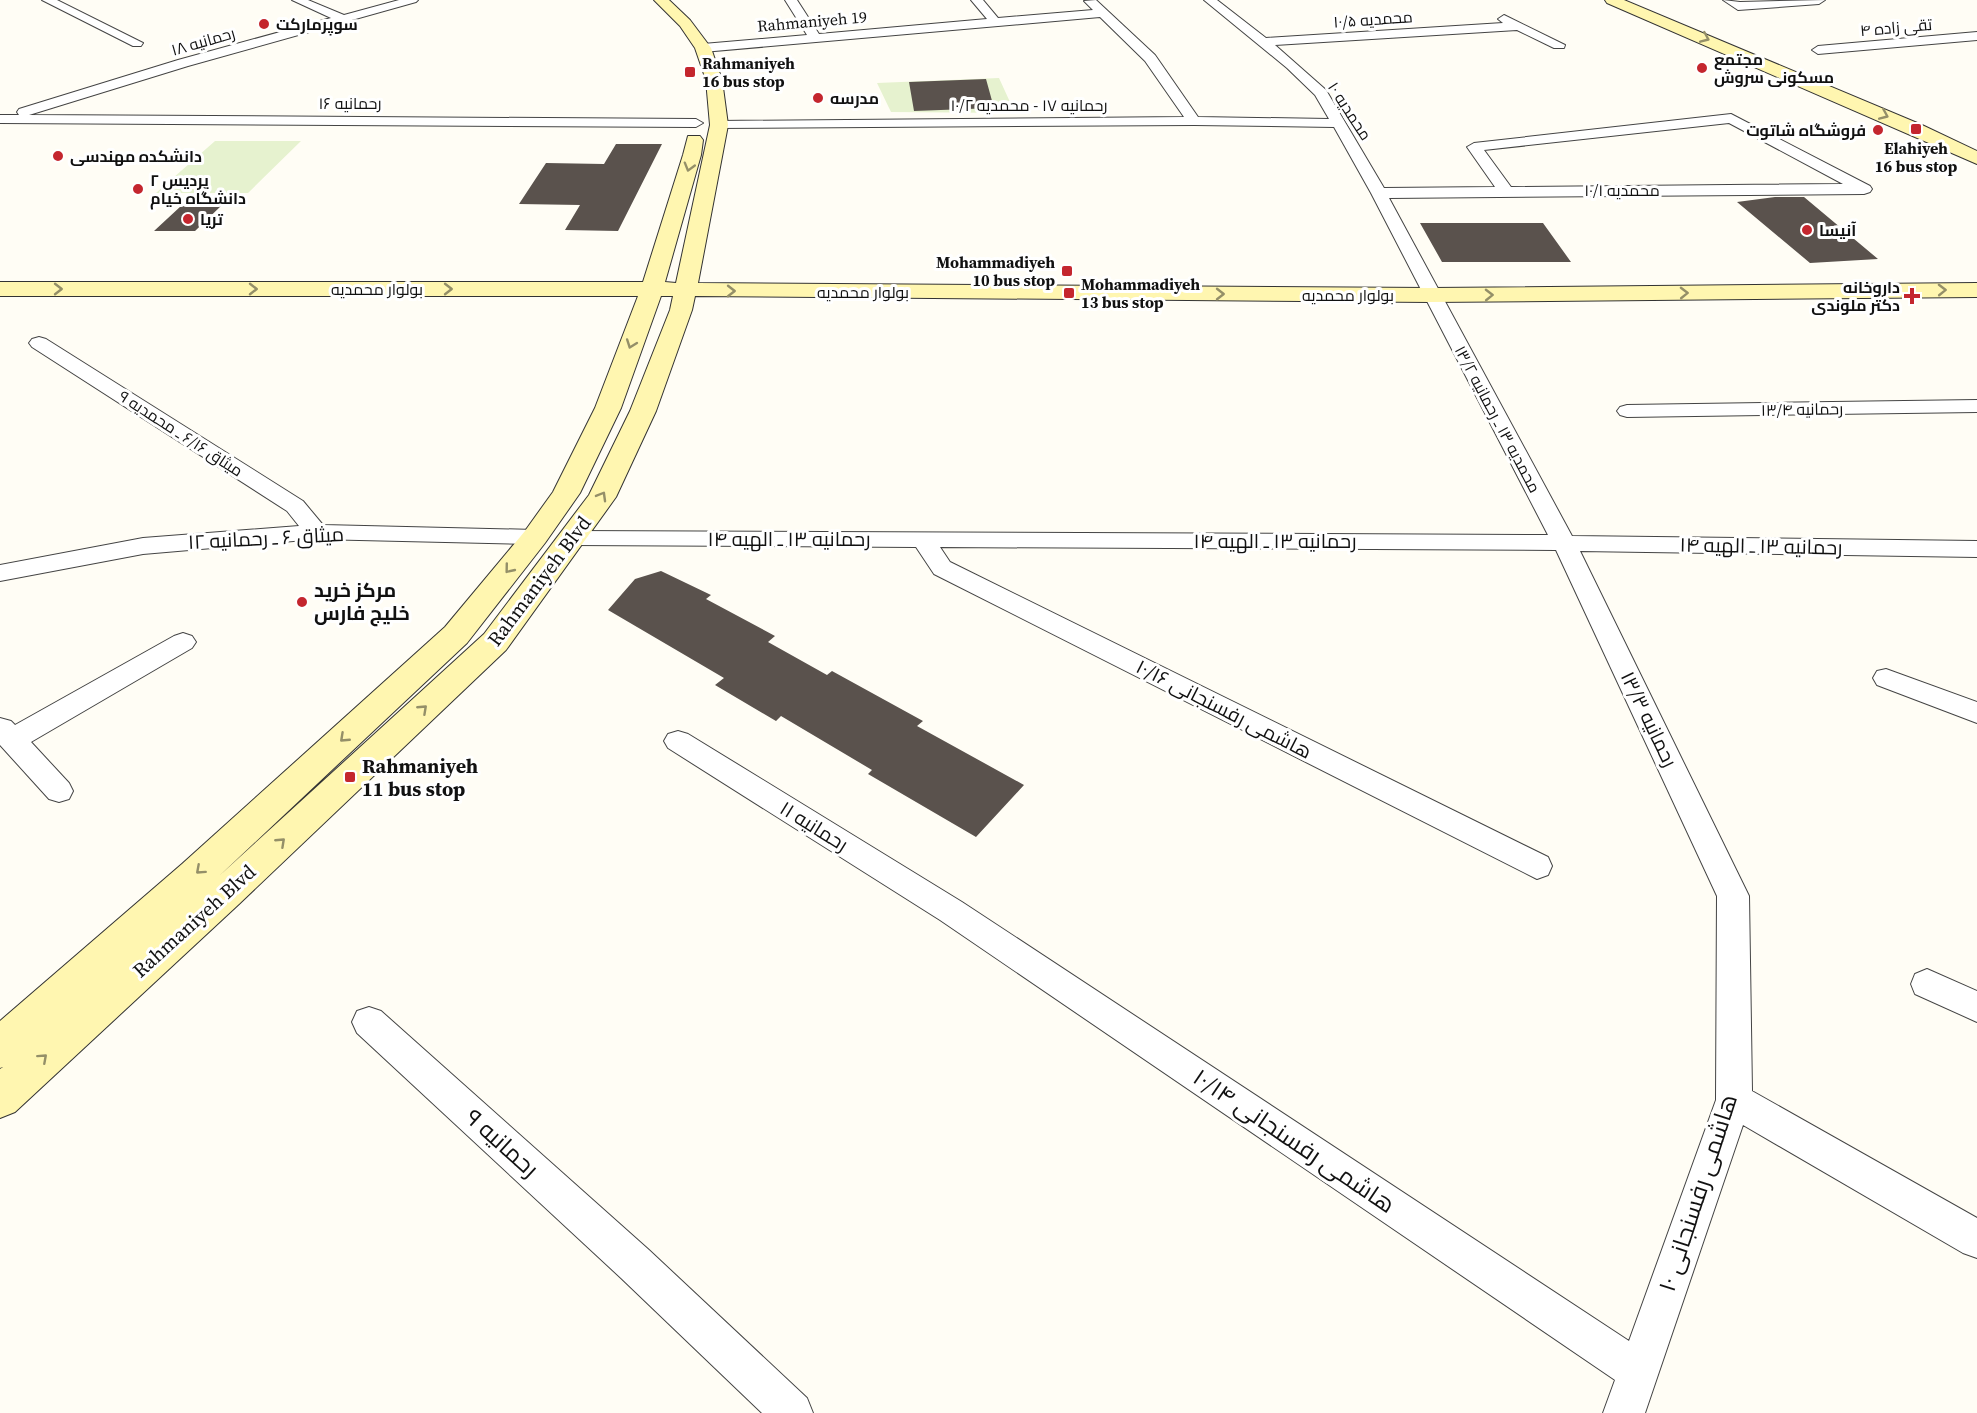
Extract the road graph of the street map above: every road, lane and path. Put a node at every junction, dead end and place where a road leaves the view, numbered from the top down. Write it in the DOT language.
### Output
graph roads {
  1 [pos="48,0"];
  2 [pos="298,0"];
  3 [pos="412,0"];
  4 [pos="641,0"];
  5 [pos="661,0"];
  6 [pos="791,0"];
  7 [pos="977,0"];
  8 [pos="1089,0"];
  9 [pos="1210,0"];
  10 [pos="1612,0"];
  11 [pos="1644,0"];
  12 [pos="1729,0"];
  13 [pos="1819,0"];
  14 [pos="1102,13"];
  15 [pos="1497,15"];
  16 [pos="343,19"];
  17 [pos="995,22"];
  18 [pos="1518,26"];
  19 [pos="1977,36"];
  20 [pos="815,37"];
  21 [pos="1265,42"];
  22 [pos="137,43"];
  23 [pos="690,45"];
  24 [pos="1559,45"];
  25 [pos="1818,50"];
  26 [pos="703,118"];
  27 [pos="2,120"];
  28 [pos="1194,122"];
  29 [pos="1339,123"];
  30 [pos="1966,135"];
  31 [pos="1977,158"];
  32 [pos="1506,191"];
  33 [pos="1380,193"];
  34 [pos="843,270"];
  35 [pos="1977,272"];
  36 [pos="1396,273"];
  37 [pos="1420,273"];
  38 [pos="1444,273"];
  39 [pos="1598,273"];
  40 [pos="647,275"];
  41 [pos="688,280"];
  42 [pos="0,289"];
  43 [pos="1977,290"];
  44 [pos="1431,295"];
  45 [pos="39,343"];
  46 [pos="1977,406"];
  47 [pos="1627,411"];
  48 [pos="316,532"];
  49 [pos="535,537"];
  50 [pos="573,538"];
  51 [pos="922,539"];
  52 [pos="1564,543"];
  53 [pos="1977,549"];
  54 [pos="0,573"];
  55 [pos="183,642"];
  56 [pos="1886,678"];
  57 [pos="1977,713"];
  58 [pos="6,734"];
  59 [pos="678,741"];
  60 [pos="59,791"];
  61 [pos="1537,866"];
  62 [pos="1732,896"];
  63 [pos="951,911"];
  64 [pos="1927,984"];
  65 [pos="1977,1007"];
  66 [pos="369,1022"];
  67 [pos="0,1048"];
  68 [pos="0,1097"];
  69 [pos="1734,1100"];
  70 [pos="1977,1239"];
  71 [pos="1637,1371"];
  72 [pos="792,1413"];
  73 [pos="1624,1413"];
  1 -- 22 [label="street"];
  2 -- 16 [label="street"];
  3 -- 16 [label="street, رحمانیه ۱۸"];
  4 -- 23 [label="main road, Rahmaniyeh Blvd"];
  5 -- 23 [label="main road, Rahmaniyeh Blvd"];
  6 -- 20 [label="street"];
  7 -- 17 [label="street"];
  8 -- 14 [label="street"];
  9 -- 21 [label="street, محمدیه ۱۰"];
  10 -- 31 [label="main road, one-way"];
  11 -- 30 [label="main road"];
  12 -- 13 [label="street"];
  14 -- 17 [label="street, Rahmaniyeh 19"];
  14 -- 28 [label="street"];
  15 -- 18 [label="street"];
  16 -- 27 [label="street, رحمانیه ۱۸"];
  17 -- 20 [label="street, Rahmaniyeh 19"];
  18 -- 21 [label="street, محمدیه ۱۰/۵"];
  18 -- 24 [label="street"];
  19 -- 25 [label="street, تقی زاده ۴"];
  20 -- 23 [label="street, Rahmaniyeh 19"];
  21 -- 29 [label="street, محمدیه ۱۰"];
  23 -- 26 [label="main road, Rahmaniyeh Blvd"];
  26 -- 27 [label="street, رحمانیه ۱۶"];
  26 -- 28 [label="street, رحمانیه ۱۷ - محمدیه ۱۰/۲"];
  26 -- 40 [label="main road, Rahmaniyeh Blvd, one-way"];
  26 -- 41 [label="main road, Rahmaniyeh Blvd"];
  28 -- 29 [label="street, رحمانیه ۱۷ - محمدیه ۱۰/۲"];
  29 -- 33 [label="street, محمدیه ۱۰"];
  32 -- 32 [label="street, محمدیه ۱۰/۱"];
  32 -- 33 [label="street, محمدیه ۱۰/۱"];
  33 -- 37 [label="street, محمدیه ۱۰"];
  34 -- 41 [label="main road, بولوار محمدیه"];
  35 -- 39 [label="main road"];
  36 -- 37 [label="main road, بولوار محمدیه"];
  37 -- 38 [label="main road, بولوار محمدیه"];
  37 -- 44 [label="street, محمدیه ۱۳ ـ رحمانیه ۱۳/۲"];
  40 -- 41 [label="main road, بولوار محمدیه"];
  42 -- 40 [label="main road, بولوار محمدیه, one-way"];
  40 -- 49 [label="main road, Rahmaniyeh Blvd, one-way"];
  41 -- 44 [label="main road, بولوار محمدیه, one-way"];
  50 -- 41 [label="main road, Rahmaniyeh Blvd, one-way"];
  44 -- 43 [label="main road, بولوار محمدیه, one-way"];
  44 -- 52 [label="street, محمدیه ۱۳ ـ رحمانیه ۱۳/۲"];
  45 -- 48 [label="street, میثاق ۶/۱۶ ـ محمدیه ۹"];
  46 -- 47 [label="street, رحمانیه ۱۳/۴"];
  48 -- 49 [label="street, میثاق ۶ ـ رحمانیه ۱۲"];
  48 -- 54 [label="street, میثاق ۶ ـ رحمانیه ۱۲"];
  49 -- 67 [label="main road, Rahmaniyeh Blvd, one-way"];
  50 -- 51 [label="street, رحمانیه ۱۳ ـ الهیه ۱۴"];
  68 -- 50 [label="main road, Rahmaniyeh Blvd, one-way"];
  51 -- 52 [label="street, رحمانیه ۱۳ ـ الهیه ۱۴"];
  51 -- 61 [label="street, هاشمی رفسنجانی ۱۰/۱۶"];
  52 -- 53 [label="street, رحمانیه ۱۳ ـ الهیه ۱۴"];
  52 -- 62 [label="street, رحمانیه ۱۳/۳"];
  55 -- 58 [label="street"];
  56 -- 57 [label="street"];
  58 -- 60 [label="street"];
  59 -- 63 [label="street, رحمانیه ۱۱"];
  62 -- 69 [label="street, هاشمی رفسنجانی ۱۰"];
  63 -- 71 [label="street, هاشمی رفسنجانی ۱۰/۱۴"];
  64 -- 65 [label="street"];
  66 -- 72 [label="street, رحمانیه ۹"];
  69 -- 70 [label="street"];
  69 -- 71 [label="street, هاشمی رفسنجانی ۱۰"];
  71 -- 73 [label="street, هاشمی رفسنجانی ۱۰"];
}
